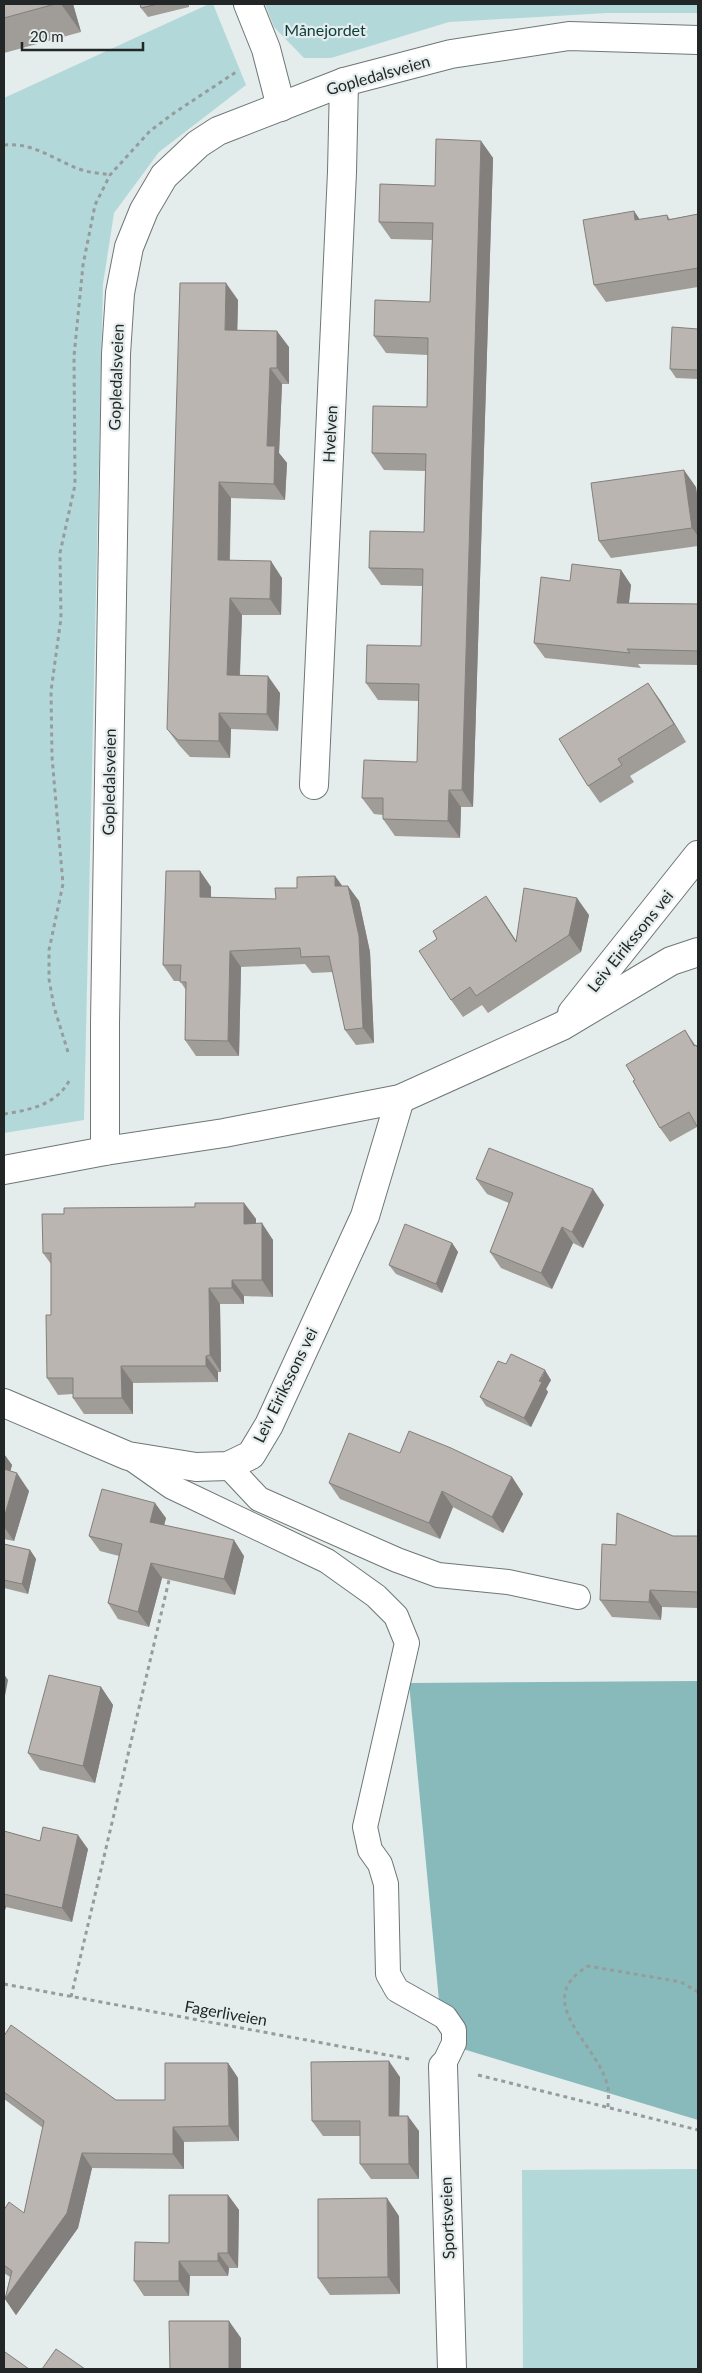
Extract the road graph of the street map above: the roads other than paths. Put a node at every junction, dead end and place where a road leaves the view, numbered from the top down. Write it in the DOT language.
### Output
graph roads {
  1 [pos="248,4"];
  2 [pos="698,40"];
  3 [pos="344,82"];
  4 [pos="281,107"];
  5 [pos="314,785"];
  6 [pos="698,855"];
  7 [pos="698,952"];
  8 [pos="562,1026"];
  9 [pos="400,1099"];
  10 [pos="105,1151"];
  11 [pos="4,1170"];
  12 [pos="4,1403"];
  13 [pos="128,1456"];
  14 [pos="228,1466"];
  15 [pos="578,1597"];
  16 [pos="443,2066"];
  17 [pos="452,2369"];
  1 -- 4 [label="street"];
  2 -- 3 [label="street, Gopledalsveien"];
  3 -- 4 [label="street, Gopledalsveien"];
  3 -- 5 [label="street, Hvelven"];
  4 -- 10 [label="street, Gopledalsveien"];
  6 -- 8 [label="street, Leiv Eirikssons vei"];
  7 -- 8 [label="street, Leiv Eirikssons vei"];
  8 -- 9 [label="street, Leiv Eirikssons vei"];
  9 -- 10 [label="street, Leiv Eirikssons vei"];
  9 -- 14 [label="street, Leiv Eirikssons vei"];
  10 -- 11 [label="street, Leiv Eirikssons vei"];
  12 -- 13 [label="street, Leiv Eirikssons vei"];
  13 -- 14 [label="street, Leiv Eirikssons vei"];
  13 -- 16 [label="lane"];
  14 -- 15 [label="lane"];
  16 -- 17 [label="street, Sportsveien"];
}
